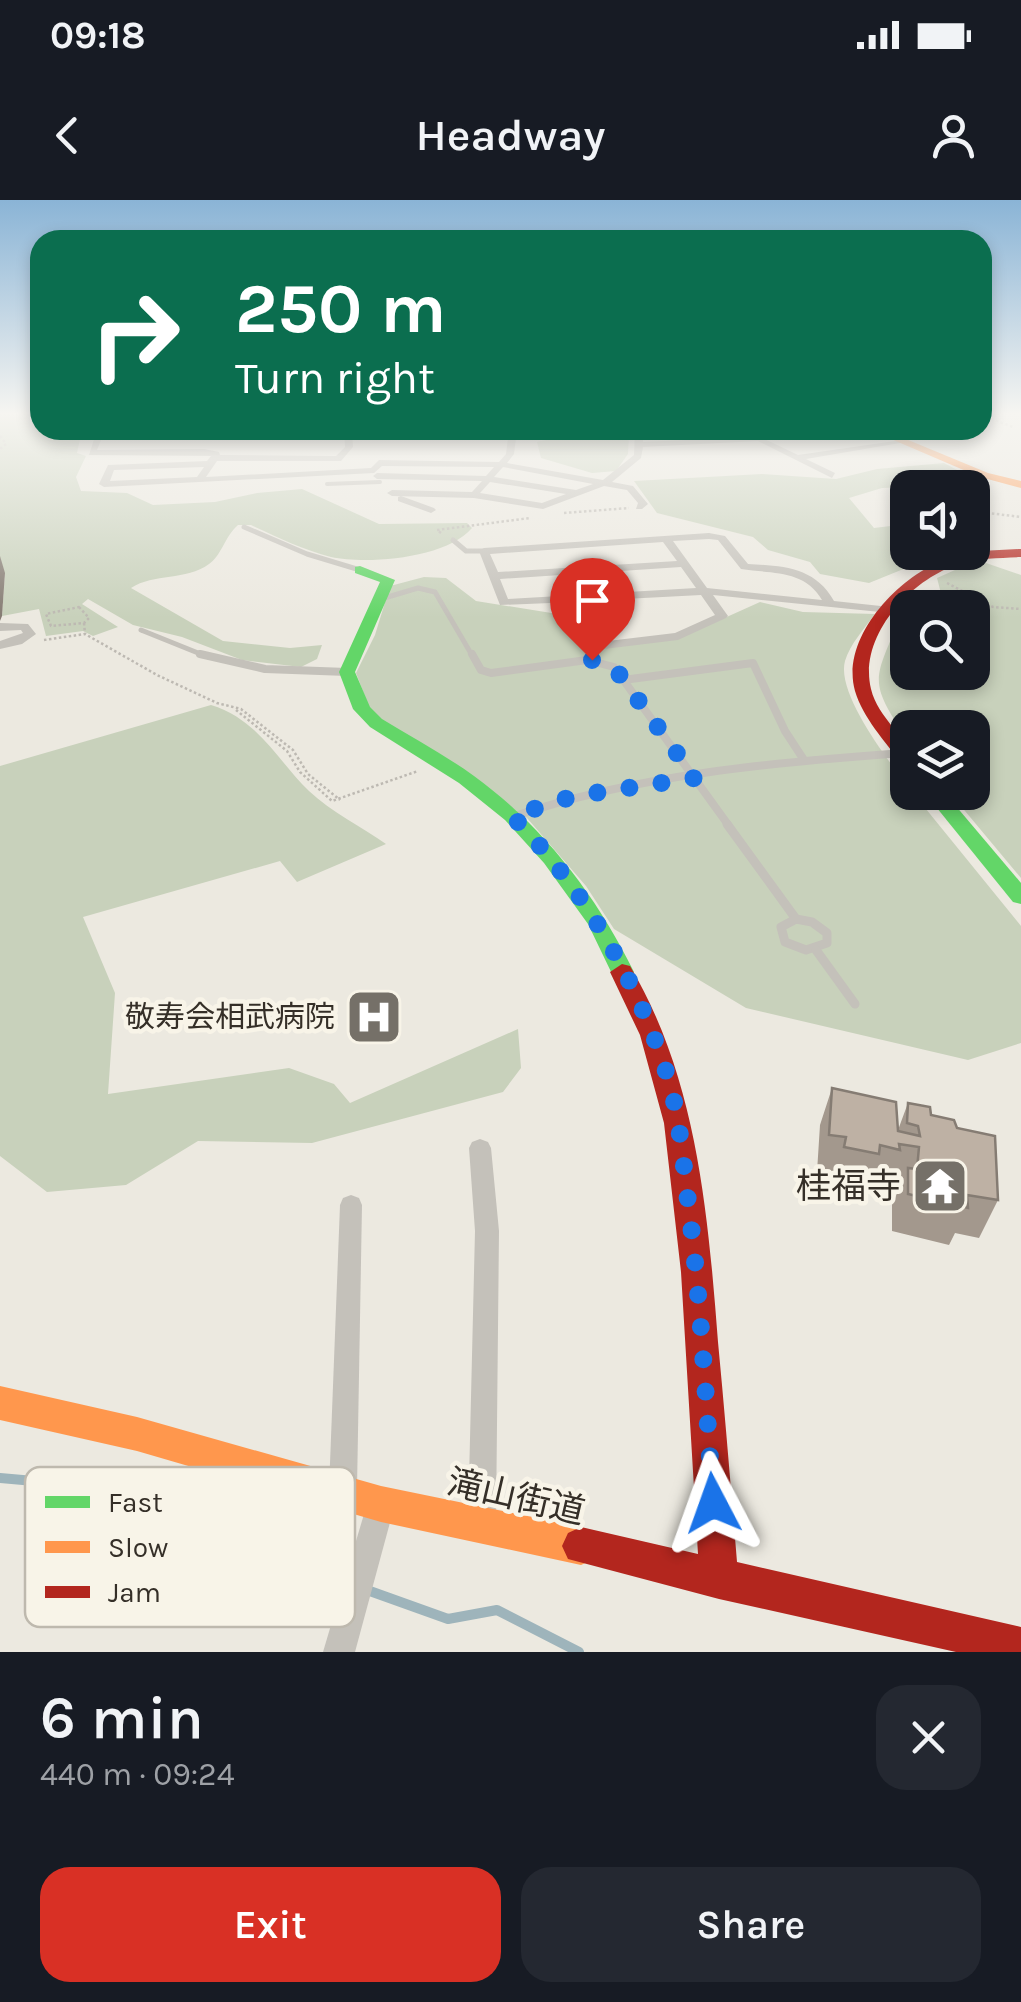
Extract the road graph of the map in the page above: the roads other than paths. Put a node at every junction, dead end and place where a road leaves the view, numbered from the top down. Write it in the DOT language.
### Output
graph roads {
  1 [pos="105,483"];
  2 [pos="134,483"];
  3 [pos="334,483"];
  4 [pos="383,483"];
  5 [pos="485,483"];
  6 [pos="510,483"];
  7 [pos="605,483"];
  8 [pos="610,483"];
  9 [pos="326,484"];
  10 [pos="392,493"];
  11 [pos="576,494"];
  12 [pos="474,495"];
  13 [pos="639,507"];
  14 [pos="431,510"];
  15 [pos="244,527"];
  16 [pos="666,539"];
  17 [pos="452,540"];
  18 [pos="484,551"];
  19 [pos="1021,552"];
  20 [pos="684,564"];
  21 [pos="360,570"];
  22 [pos="494,576"];
  23 [pos="907,590"];
  24 [pos="704,591"];
  25 [pos="579,598"];
  26 [pos="381,599"];
  27 [pos="830,604"];
  28 [pos="890,610"];
  29 [pos="0,627"];
  30 [pos="141,630"];
  31 [pos="0,645"];
  32 [pos="347,672"];
  33 [pos="623,680"];
  34 [pos="890,734"];
  35 [pos="890,757"];
  36 [pos="804,760"];
  37 [pos="695,778"];
  38 [pos="948,810"];
  39 [pos="512,816"];
  40 [pos="1021,897"];
  41 [pos="796,920"];
  42 [pos="816,950"];
  43 [pos="855,1004"];
  44 [pos="480,1148"];
  45 [pos="351,1204"];
  46 [pos="0,1404"];
  47 [pos="248,1467"];
  48 [pos="344,1467"];
  49 [pos="355,1498"];
  50 [pos="381,1504"];
  51 [pos="482,1523"];
  52 [pos="719,1580"];
  53 [pos="355,1590"];
  54 [pos="345,1627"];
  55 [pos="1021,1647"];
  56 [pos="339,1652"];
  1 -- 2 [label="street"];
  3 -- 9 [label="lane"];
  4 -- 10 [label="street"];
  5 -- 12 [label="street"];
  6 -- 11 [label="street"];
  7 -- 11 [label="street"];
  8 -- 13 [label="street"];
  10 -- 12 [label="street"];
  10 -- 14 [label="street"];
  11 -- 12 [label="street"];
  15 -- 21 [label="lane"];
  16 -- 18 [label="street"];
  16 -- 20 [label="street"];
  16 -- 27 [label="street"];
  17 -- 18 [label="lane"];
  18 -- 22 [label="street"];
  19 -- 23 [label="main road"];
  20 -- 22 [label="street"];
  20 -- 24 [label="street"];
  21 -- 26 [label="main road"];
  22 -- 25 [label="street"];
  24 -- 25 [label="street"];
  24 -- 25 [label="street"];
  24 -- 27 [label="street"];
  26 -- 32 [label="main road"];
  26 -- 33 [label="lane"];
  27 -- 28 [label="street"];
  28 -- 34 [label="main road"];
  29 -- 31 [label="street"];
  30 -- 32 [label="lane"];
  32 -- 39 [label="main road"];
  33 -- 36 [label="lane"];
  33 -- 37 [label="lane"];
  35 -- 36 [label="lane"];
  36 -- 37 [label="lane"];
  37 -- 39 [label="lane"];
  37 -- 41 [label="lane"];
  38 -- 40 [label="main road"];
  39 -- 52 [label="main road"];
  41 -- 42 [label="lane"];
  41 -- 42 [label="lane"];
  42 -- 43 [label="lane"];
  44 -- 51 [label="street"];
  45 -- 48 [label="street"];
  46 -- 47 [label="main road, 滝山街道"];
  49 -- 50 [label="main road, 滝山街道"];
  50 -- 51 [label="main road, 滝山街道"];
  50 -- 53 [label="street"];
  51 -- 52 [label="main road, 滝山街道"];
  52 -- 55 [label="main road, 滝山街道"];
  54 -- 56 [label="street"];
}
